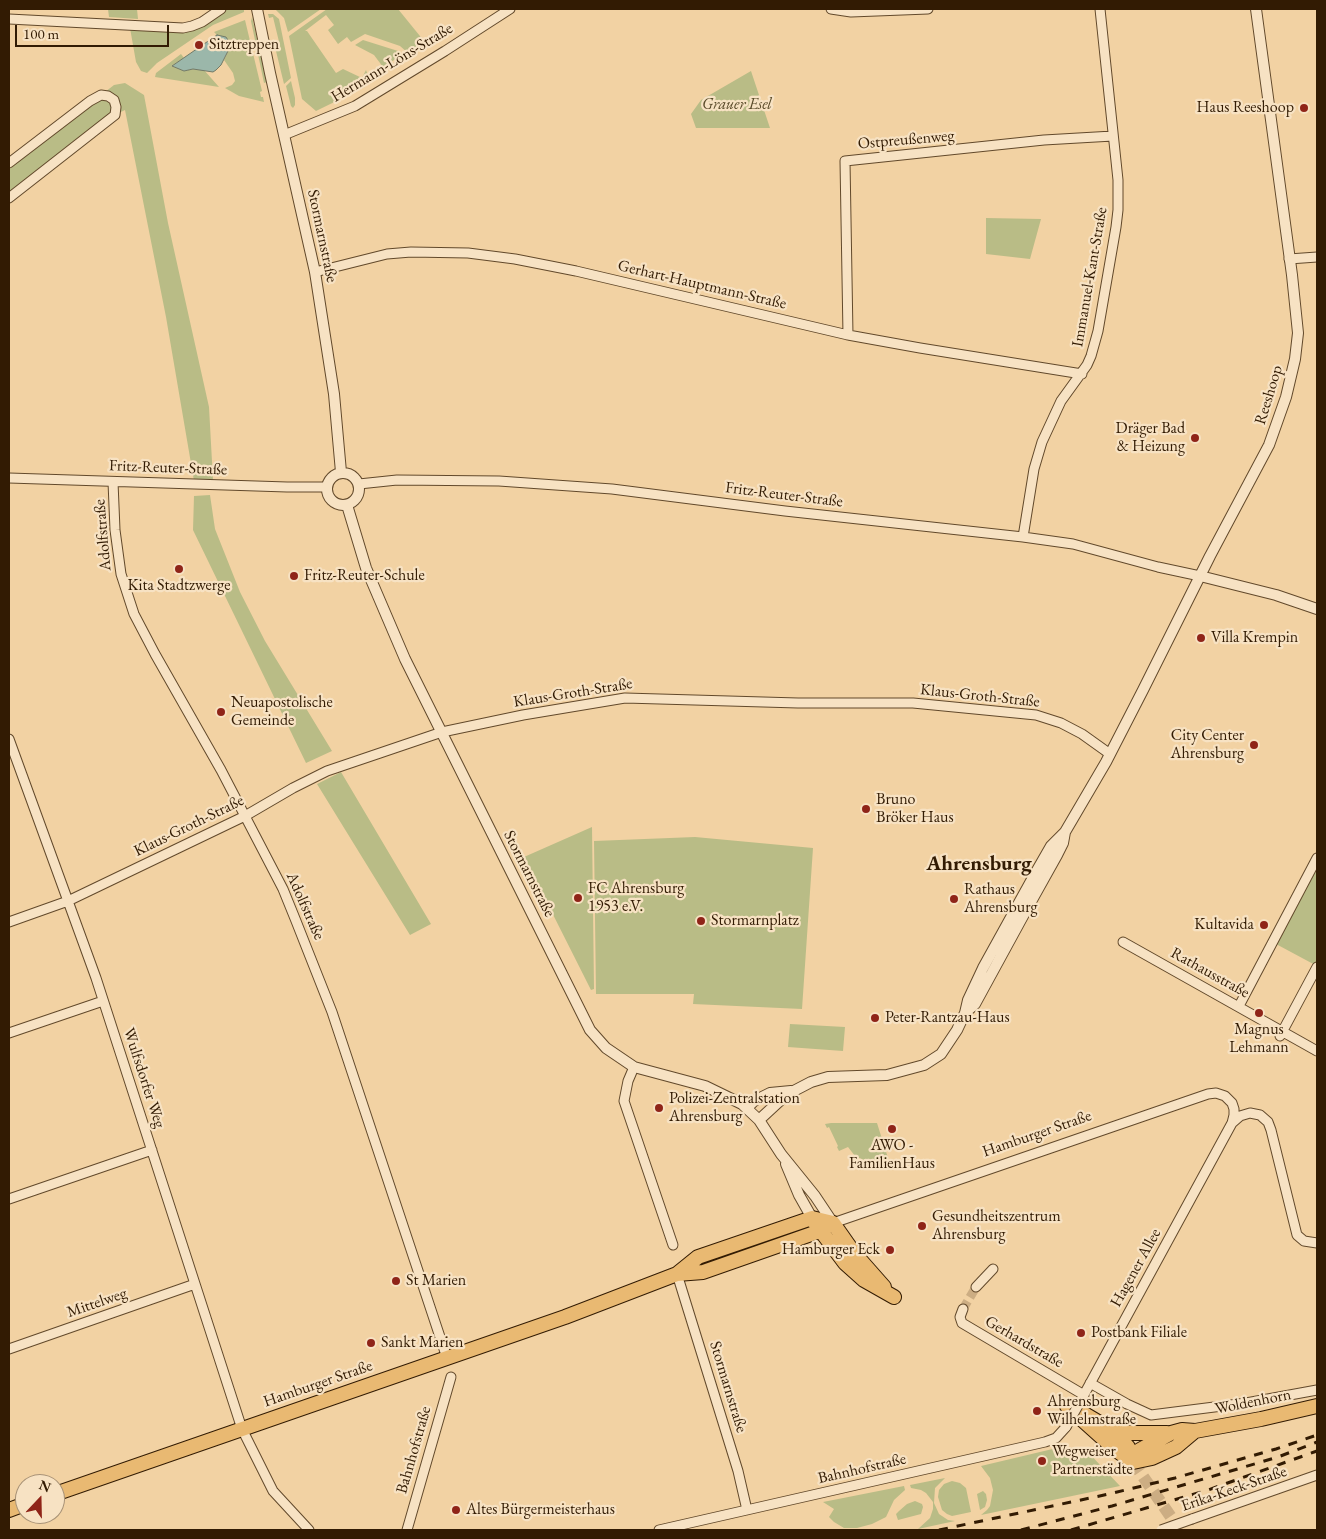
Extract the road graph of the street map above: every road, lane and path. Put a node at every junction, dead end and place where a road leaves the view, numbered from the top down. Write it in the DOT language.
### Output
graph roads {
  1 [pos="220,9"];
  2 [pos="257,9"];
  3 [pos="510,9"];
  4 [pos="831,9"];
  5 [pos="928,9"];
  6 [pos="1100,9"];
  7 [pos="1256,9"];
  8 [pos="9,19"];
  9 [pos="284,135"];
  10 [pos="1113,136"];
  11 [pos="9,163"];
  12 [pos="9,198"];
  13 [pos="1317,257"];
  14 [pos="1289,259"];
  15 [pos="315,272"];
  16 [pos="848,334"];
  17 [pos="1082,374"];
  18 [pos="342,472"];
  19 [pos="9,478"];
  20 [pos="113,482"];
  21 [pos="359,484"];
  22 [pos="327,487"];
  23 [pos="347,505"];
  24 [pos="1023,537"];
  25 [pos="1200,576"];
  26 [pos="1317,609"];
  27 [pos="442,732"];
  28 [pos="9,739"];
  29 [pos="1110,754"];
  30 [pos="244,816"];
  31 [pos="1317,858"];
  32 [pos="68,901"];
  33 [pos="9,922"];
  34 [pos="1123,942"];
  35 [pos="1317,967"];
  36 [pos="103,1001"];
  37 [pos="1239,1006"];
  38 [pos="9,1033"];
  39 [pos="1281,1033"];
  40 [pos="1317,1051"];
  41 [pos="634,1067"];
  42 [pos="792,1091"];
  43 [pos="747,1108"];
  44 [pos="759,1120"];
  45 [pos="1232,1123"];
  46 [pos="152,1150"];
  47 [pos="781,1154"];
  48 [pos="9,1199"];
  49 [pos="812,1218"];
  50 [pos="833,1223"];
  51 [pos="820,1230"];
  52 [pos="1317,1243"];
  53 [pos="673,1245"];
  54 [pos="993,1269"];
  55 [pos="677,1274"];
  56 [pos="195,1284"];
  57 [pos="976,1287"];
  58 [pos="964,1309"];
  59 [pos="9,1349"];
  60 [pos="447,1358"];
  61 [pos="451,1377"];
  62 [pos="1090,1383"];
  63 [pos="1317,1390"];
  64 [pos="1082,1398"];
  65 [pos="1317,1406"];
  66 [pos="1066,1427"];
  67 [pos="242,1429"];
  68 [pos="1111,1430"];
  69 [pos="1196,1431"];
  70 [pos="1171,1433"];
  71 [pos="1133,1462"];
  72 [pos="1317,1475"];
  73 [pos="65,1491"];
  74 [pos="747,1510"];
  75 [pos="309,1530"];
  76 [pos="407,1530"];
  77 [pos="660,1530"];
  78 [pos="1161,1530"];
  1 -- 8 [label="street"];
  2 -- 9 [label="street, Stormarnstraße"];
  3 -- 9 [label="street, Hermann-Löns-Straße"];
  4 -- 5 [label="street"];
  6 -- 10 [label="street, Immanuel-Kant-Straße"];
  7 -- 14 [label="street, Reeshoop"];
  9 -- 15 [label="street, Stormarnstraße"];
  10 -- 16 [label="street, Ostpreußenweg"];
  10 -- 17 [label="street, Immanuel-Kant-Straße"];
  11 -- 12 [label="street"];
  13 -- 14 [label="street"];
  14 -- 25 [label="street, Reeshoop"];
  15 -- 16 [label="street, Gerhart-Hauptmann-Straße"];
  15 -- 18 [label="street, Stormarnstraße"];
  16 -- 17 [label="street, Gerhart-Hauptmann-Straße"];
  17 -- 24 [label="street, Immanuel-Kant-Straße"];
  18 -- 21 [label="street"];
  18 -- 22 [label="street"];
  19 -- 20 [label="street, Fritz-Reuter-Straße"];
  20 -- 22 [label="street, Fritz-Reuter-Straße"];
  20 -- 30 [label="street, Adolfstraße"];
  21 -- 23 [label="street"];
  21 -- 24 [label="street, Fritz-Reuter-Straße"];
  22 -- 23 [label="street"];
  23 -- 27 [label="street, Stormarnstraße"];
  24 -- 25 [label="street, Fritz-Reuter-Straße"];
  25 -- 26 [label="street"];
  25 -- 29 [label="street, Reeshoop"];
  27 -- 29 [label="street, Klaus-Groth-Straße"];
  27 -- 30 [label="street, Klaus-Groth-Straße"];
  27 -- 41 [label="street, Stormarnstraße"];
  28 -- 32 [label="street, Wulfsdorfer Weg"];
  29 -- 42 [label="street, Reeshoop"];
  30 -- 32 [label="street, Klaus-Groth-Straße"];
  30 -- 60 [label="street, Adolfstraße"];
  31 -- 37 [label="street"];
  32 -- 33 [label="street, Klaus-Groth-Straße"];
  32 -- 36 [label="street, Wulfsdorfer Weg"];
  34 -- 37 [label="street, Rathausstraße"];
  35 -- 39 [label="street"];
  36 -- 38 [label="street"];
  36 -- 46 [label="street, Wulfsdorfer Weg"];
  37 -- 39 [label="street, Rathausstraße"];
  39 -- 40 [label="street, Rathausstraße"];
  41 -- 43 [label="street, Stormarnstraße"];
  41 -- 53 [label="street"];
  42 -- 43 [label="street"];
  42 -- 44 [label="street"];
  43 -- 44 [label="street, Stormarnstraße"];
  44 -- 47 [label="street, Stormarnstraße"];
  45 -- 50 [label="street, Hamburger Straße"];
  45 -- 52 [label="street"];
  45 -- 62 [label="street, Hagener Allee"];
  46 -- 48 [label="street"];
  46 -- 56 [label="street, Wulfsdorfer Weg"];
  47 -- 49 [label="street"];
  47 -- 50 [label="street"];
  49 -- 50 [label="main road"];
  49 -- 51 [label="main road"];
  49 -- 55 [label="main road, Hamburger Straße"];
  50 -- 51 [label="main road, Hamburger Straße"];
  50 -- 51 [label="main road"];
  51 -- 55 [label="main road, Hamburger Straße"];
  54 -- 57 [label="street"];
  55 -- 60 [label="main road, Hamburger Straße"];
  55 -- 74 [label="street, Stormarnstraße"];
  56 -- 59 [label="street, Mittelweg"];
  56 -- 67 [label="street, Wulfsdorfer Weg"];
  58 -- 64 [label="street, Gerhardstraße"];
  60 -- 67 [label="main road, Hamburger Straße"];
  61 -- 76 [label="street, Bahnhofstraße"];
  62 -- 63 [label="street"];
  62 -- 64 [label="street, Hagener Allee"];
  64 -- 66 [label="street, Hagener Allee, bridge"];
  65 -- 69 [label="main road, Woldenhorn"];
  66 -- 74 [label="street, Bahnhofstraße"];
  67 -- 73 [label="main road, Hamburger Straße"];
  67 -- 75 [label="street"];
  68 -- 70 [label="main road, Woldenhorn"];
  68 -- 71 [label="main road, Woldenhorn"];
  68 -- 71 [label="main road, Woldenhorn"];
  69 -- 70 [label="main road, Woldenhorn"];
  69 -- 71 [label="main road, Woldenhorn"];
  70 -- 71 [label="main road, Woldenhorn"];
  72 -- 78 [label="street, Erika-Keck-Straße, bridge"];
  74 -- 77 [label="street, Bahnhofstraße"];
}
